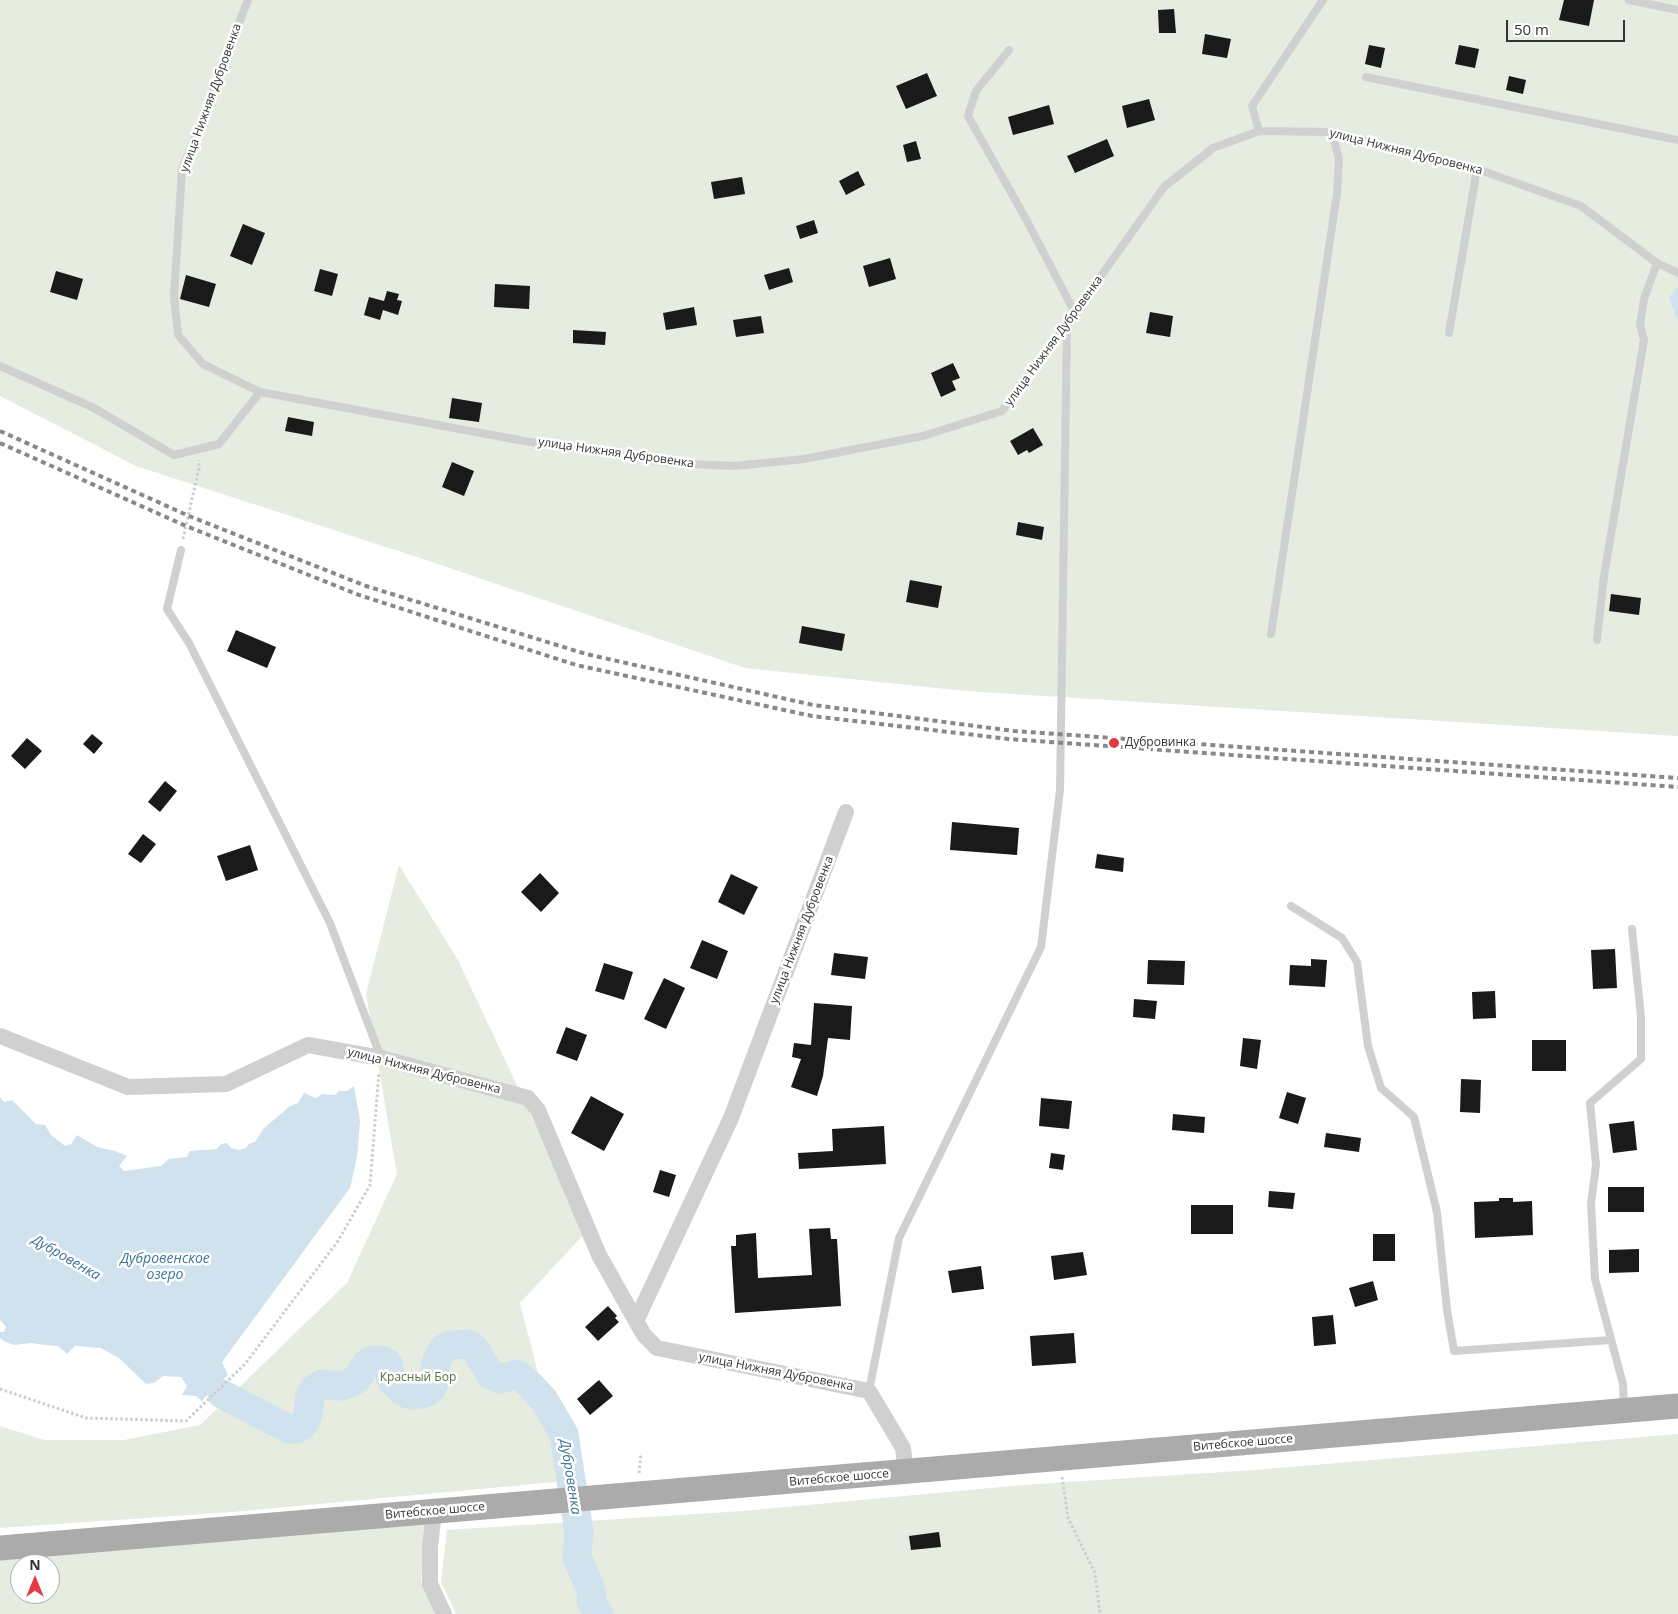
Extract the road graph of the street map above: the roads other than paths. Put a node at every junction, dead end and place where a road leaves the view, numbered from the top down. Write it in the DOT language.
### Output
graph roads {
  1 [pos="248,0"];
  2 [pos="1323,0"];
  3 [pos="1629,0"];
  4 [pos="1678,10"];
  5 [pos="1009,50"];
  6 [pos="1366,77"];
  7 [pos="1259,131"];
  8 [pos="1332,132"];
  9 [pos="1678,140"];
  10 [pos="1477,169"];
  11 [pos="1657,263"];
  12 [pos="1678,273"];
  13 [pos="1075,313"];
  14 [pos="1067,324"];
  15 [pos="1449,333"];
  16 [pos="0,366"];
  17 [pos="260,392"];
  18 [pos="181,550"];
  19 [pos="1271,634"];
  20 [pos="1597,640"];
  21 [pos="846,812"];
  22 [pos="1290,906"];
  23 [pos="1632,929"];
  24 [pos="0,1036"];
  25 [pos="381,1058"];
  26 [pos="636,1321"];
  27 [pos="1611,1340"];
  28 [pos="869,1391"];
  29 [pos="1678,1406"];
  30 [pos="1625,1410"];
  31 [pos="906,1472"];
  32 [pos="434,1510"];
  33 [pos="0,1548"];
  34 [pos="444,1614"];
  1 -- 17 [label="lane, улица Нижняя Дубровенка"];
  2 -- 7 [label="lane"];
  3 -- 4 [label="lane"];
  5 -- 13 [label="lane"];
  6 -- 9 [label="lane"];
  7 -- 8 [label="lane, улица Нижняя Дубровенка"];
  7 -- 13 [label="lane, улица Нижняя Дубровенка"];
  8 -- 10 [label="lane, улица Нижняя Дубровенка"];
  8 -- 19 [label="lane"];
  10 -- 11 [label="lane, улица Нижняя Дубровенка"];
  10 -- 15 [label="lane"];
  11 -- 12 [label="lane, улица Нижняя Дубровенка"];
  11 -- 20 [label="lane"];
  13 -- 14 [label="lane, улица Нижняя Дубровенка"];
  14 -- 17 [label="lane, улица Нижняя Дубровенка"];
  14 -- 28 [label="lane"];
  16 -- 17 [label="lane"];
  18 -- 25 [label="lane"];
  21 -- 26 [label="street, улица Нижняя Дубровенка"];
  22 -- 27 [label="lane"];
  23 -- 27 [label="lane"];
  24 -- 25 [label="street, улица Нижняя Дубровенка"];
  25 -- 26 [label="street, улица Нижняя Дубровенка"];
  26 -- 28 [label="street, улица Нижняя Дубровенка"];
  27 -- 30 [label="lane"];
  28 -- 31 [label="street, улица Нижняя Дубровенка"];
  29 -- 30 [label="main road, Витебское шоссе"];
  30 -- 31 [label="main road, Витебское шоссе"];
  31 -- 32 [label="main road, Витебское шоссе"];
  32 -- 33 [label="main road, Витебское шоссе"];
  32 -- 34 [label="street"];
}
